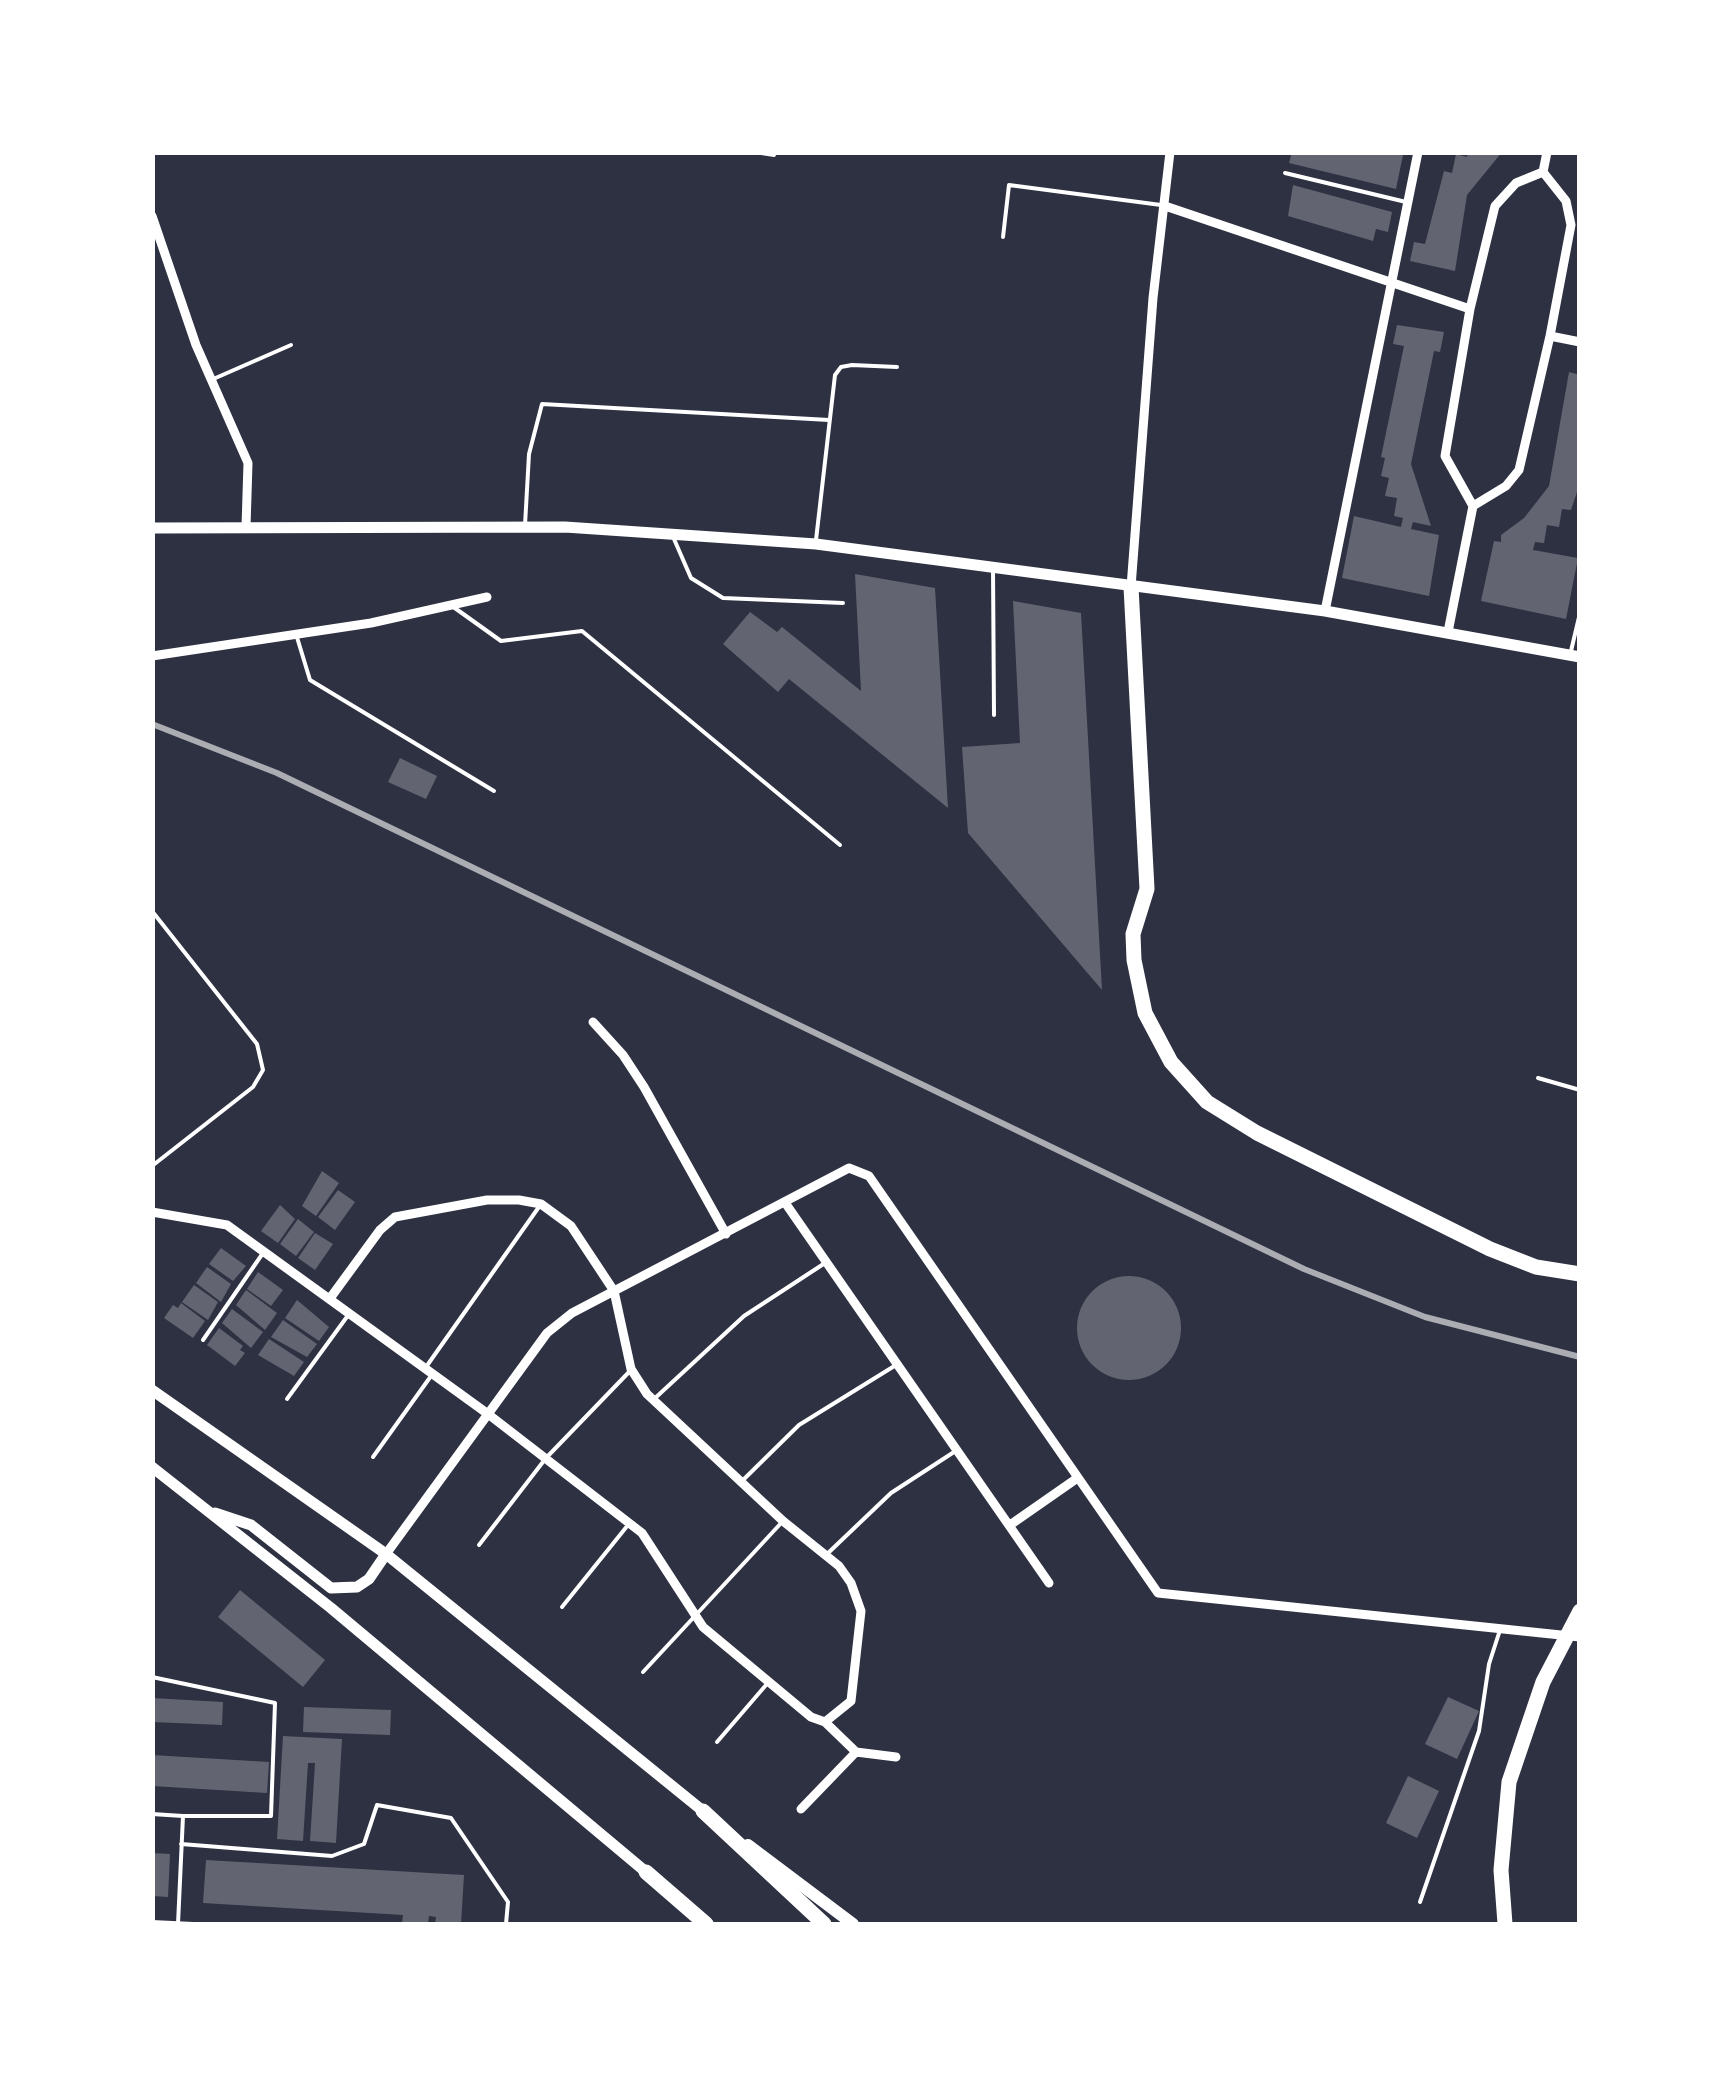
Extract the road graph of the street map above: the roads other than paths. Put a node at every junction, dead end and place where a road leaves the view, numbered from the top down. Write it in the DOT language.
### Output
graph roads {
  1 [pos="755,152"];
  2 [pos="1170,152"];
  3 [pos="1418,152"];
  4 [pos="1547,152"];
  5 [pos="774,155"];
  6 [pos="1543,172"];
  7 [pos="1285,173"];
  8 [pos="1408,203"];
  9 [pos="1165,206"];
  10 [pos="152,216"];
  11 [pos="1003,237"];
  12 [pos="1392,284"];
  13 [pos="1470,309"];
  14 [pos="1550,336"];
  15 [pos="1580,342"];
  16 [pos="290,345"];
  17 [pos="897,367"];
  18 [pos="211,380"];
  19 [pos="829,420"];
  20 [pos="1472,506"];
  21 [pos="246,527"];
  22 [pos="152,528"];
  23 [pos="525,528"];
  24 [pos="672,534"];
  25 [pos="816,544"];
  26 [pos="992,568"];
  27 [pos="1131,587"];
  28 [pos="488,598"];
  29 [pos="843,602"];
  30 [pos="452,606"];
  31 [pos="1326,612"];
  32 [pos="1580,612"];
  33 [pos="1448,632"];
  34 [pos="296,634"];
  35 [pos="152,656"];
  36 [pos="1575,656"];
  37 [pos="994,715"];
  38 [pos="494,791"];
  39 [pos="840,845"];
  40 [pos="152,911"];
  41 [pos="593,1022"];
  42 [pos="1538,1078"];
  43 [pos="1580,1090"];
  44 [pos="152,1166"];
  45 [pos="541,1204"];
  46 [pos="786,1204"];
  47 [pos="152,1212"];
  48 [pos="726,1234"];
  49 [pos="265,1250"];
  50 [pos="829,1260"];
  51 [pos="1580,1274"];
  52 [pos="614,1291"];
  53 [pos="330,1297"];
  54 [pos="350,1312"];
  55 [pos="204,1340"];
  56 [pos="900,1363"];
  57 [pos="632,1369"];
  58 [pos="430,1370"];
  59 [pos="152,1390"];
  60 [pos="287,1399"];
  61 [pos="653,1400"];
  62 [pos="488,1414"];
  63 [pos="958,1449"];
  64 [pos="372,1457"];
  65 [pos="546,1458"];
  66 [pos="152,1467"];
  67 [pos="1076,1480"];
  68 [pos="741,1482"];
  69 [pos="210,1512"];
  70 [pos="783,1521"];
  71 [pos="629,1524"];
  72 [pos="1010,1525"];
  73 [pos="479,1545"];
  74 [pos="386,1554"];
  75 [pos="826,1556"];
  76 [pos="1049,1582"];
  77 [pos="562,1607"];
  78 [pos="1580,1611"];
  79 [pos="696,1616"];
  80 [pos="1500,1630"];
  81 [pos="1580,1637"];
  82 [pos="642,1672"];
  83 [pos="152,1677"];
  84 [pos="767,1683"];
  85 [pos="825,1722"];
  86 [pos="717,1742"];
  87 [pos="856,1752"];
  88 [pos="896,1757"];
  89 [pos="801,1809"];
  90 [pos="704,1811"];
  91 [pos="152,1814"];
  92 [pos="182,1816"];
  93 [pos="181,1844"];
  94 [pos="646,1872"];
  95 [pos="1420,1902"];
  96 [pos="152,1922"];
  97 [pos="178,1924"];
  98 [pos="193,1924"];
  99 [pos="506,1924"];
  100 [pos="697,1924"];
  101 [pos="706,1924"];
  102 [pos="824,1924"];
  103 [pos="853,1924"];
  104 [pos="1504,1924"];
  1 -- 5 [label="lane"];
  2 -- 9 [label="street"];
  3 -- 8 [label="street"];
  4 -- 6 [label="street"];
  6 -- 13 [label="street"];
  6 -- 14 [label="street"];
  7 -- 8 [label="lane"];
  8 -- 12 [label="street"];
  9 -- 11 [label="lane"];
  9 -- 12 [label="street"];
  9 -- 27 [label="street"];
  10 -- 18 [label="street"];
  12 -- 13 [label="street"];
  12 -- 31 [label="street"];
  13 -- 20 [label="street"];
  14 -- 15 [label="street"];
  14 -- 20 [label="street"];
  16 -- 18 [label="lane"];
  17 -- 19 [label="lane"];
  18 -- 21 [label="street"];
  19 -- 23 [label="lane"];
  19 -- 25 [label="lane"];
  20 -- 33 [label="street"];
  21 -- 22 [label="main road"];
  21 -- 23 [label="main road"];
  23 -- 24 [label="main road"];
  24 -- 25 [label="main road"];
  24 -- 29 [label="lane"];
  25 -- 26 [label="main road"];
  26 -- 27 [label="main road"];
  26 -- 37 [label="lane"];
  27 -- 31 [label="main road"];
  27 -- 51 [label="highway"];
  28 -- 30 [label="street"];
  30 -- 34 [label="street"];
  30 -- 39 [label="lane"];
  31 -- 33 [label="main road"];
  32 -- 36 [label="lane"];
  33 -- 36 [label="main road"];
  34 -- 35 [label="street"];
  34 -- 38 [label="lane"];
  40 -- 44 [label="lane"];
  41 -- 48 [label="street"];
  42 -- 43 [label="lane"];
  45 -- 52 [label="street"];
  45 -- 53 [label="street"];
  45 -- 58 [label="lane"];
  46 -- 48 [label="street"];
  46 -- 50 [label="street"];
  46 -- 67 [label="street"];
  47 -- 49 [label="street"];
  48 -- 52 [label="street"];
  49 -- 53 [label="street"];
  49 -- 55 [label="lane"];
  50 -- 56 [label="street"];
  50 -- 61 [label="lane"];
  52 -- 57 [label="street"];
  52 -- 62 [label="street"];
  53 -- 54 [label="street"];
  54 -- 58 [label="street"];
  54 -- 60 [label="lane"];
  56 -- 63 [label="street"];
  56 -- 68 [label="lane"];
  57 -- 61 [label="street"];
  57 -- 65 [label="lane"];
  58 -- 62 [label="street"];
  58 -- 64 [label="lane"];
  59 -- 74 [label="main road"];
  61 -- 68 [label="street"];
  62 -- 65 [label="street"];
  62 -- 74 [label="street"];
  63 -- 72 [label="street"];
  63 -- 75 [label="lane"];
  65 -- 71 [label="street"];
  65 -- 73 [label="lane"];
  66 -- 69 [label="main road"];
  67 -- 72 [label="street"];
  67 -- 80 [label="street"];
  68 -- 70 [label="street"];
  69 -- 74 [label="main road"];
  69 -- 94 [label="main road"];
  70 -- 75 [label="street"];
  70 -- 79 [label="lane"];
  71 -- 77 [label="lane"];
  71 -- 79 [label="street"];
  72 -- 76 [label="street"];
  74 -- 90 [label="main road"];
  75 -- 85 [label="street"];
  78 -- 104 [label="highway"];
  79 -- 82 [label="lane"];
  79 -- 84 [label="street"];
  80 -- 81 [label="street"];
  80 -- 95 [label="lane"];
  83 -- 92 [label="lane"];
  84 -- 85 [label="street"];
  84 -- 86 [label="lane"];
  85 -- 87 [label="street"];
  87 -- 88 [label="street"];
  87 -- 89 [label="street"];
  90 -- 102 [label="highway"];
  90 -- 103 [label="main road"];
  91 -- 92 [label="lane"];
  92 -- 93 [label="lane"];
  93 -- 97 [label="lane"];
  93 -- 99 [label="lane"];
  94 -- 100 [label="main road"];
  94 -- 101 [label="highway"];
  96 -- 97 [label="lane"];
  97 -- 98 [label="lane"];
}
